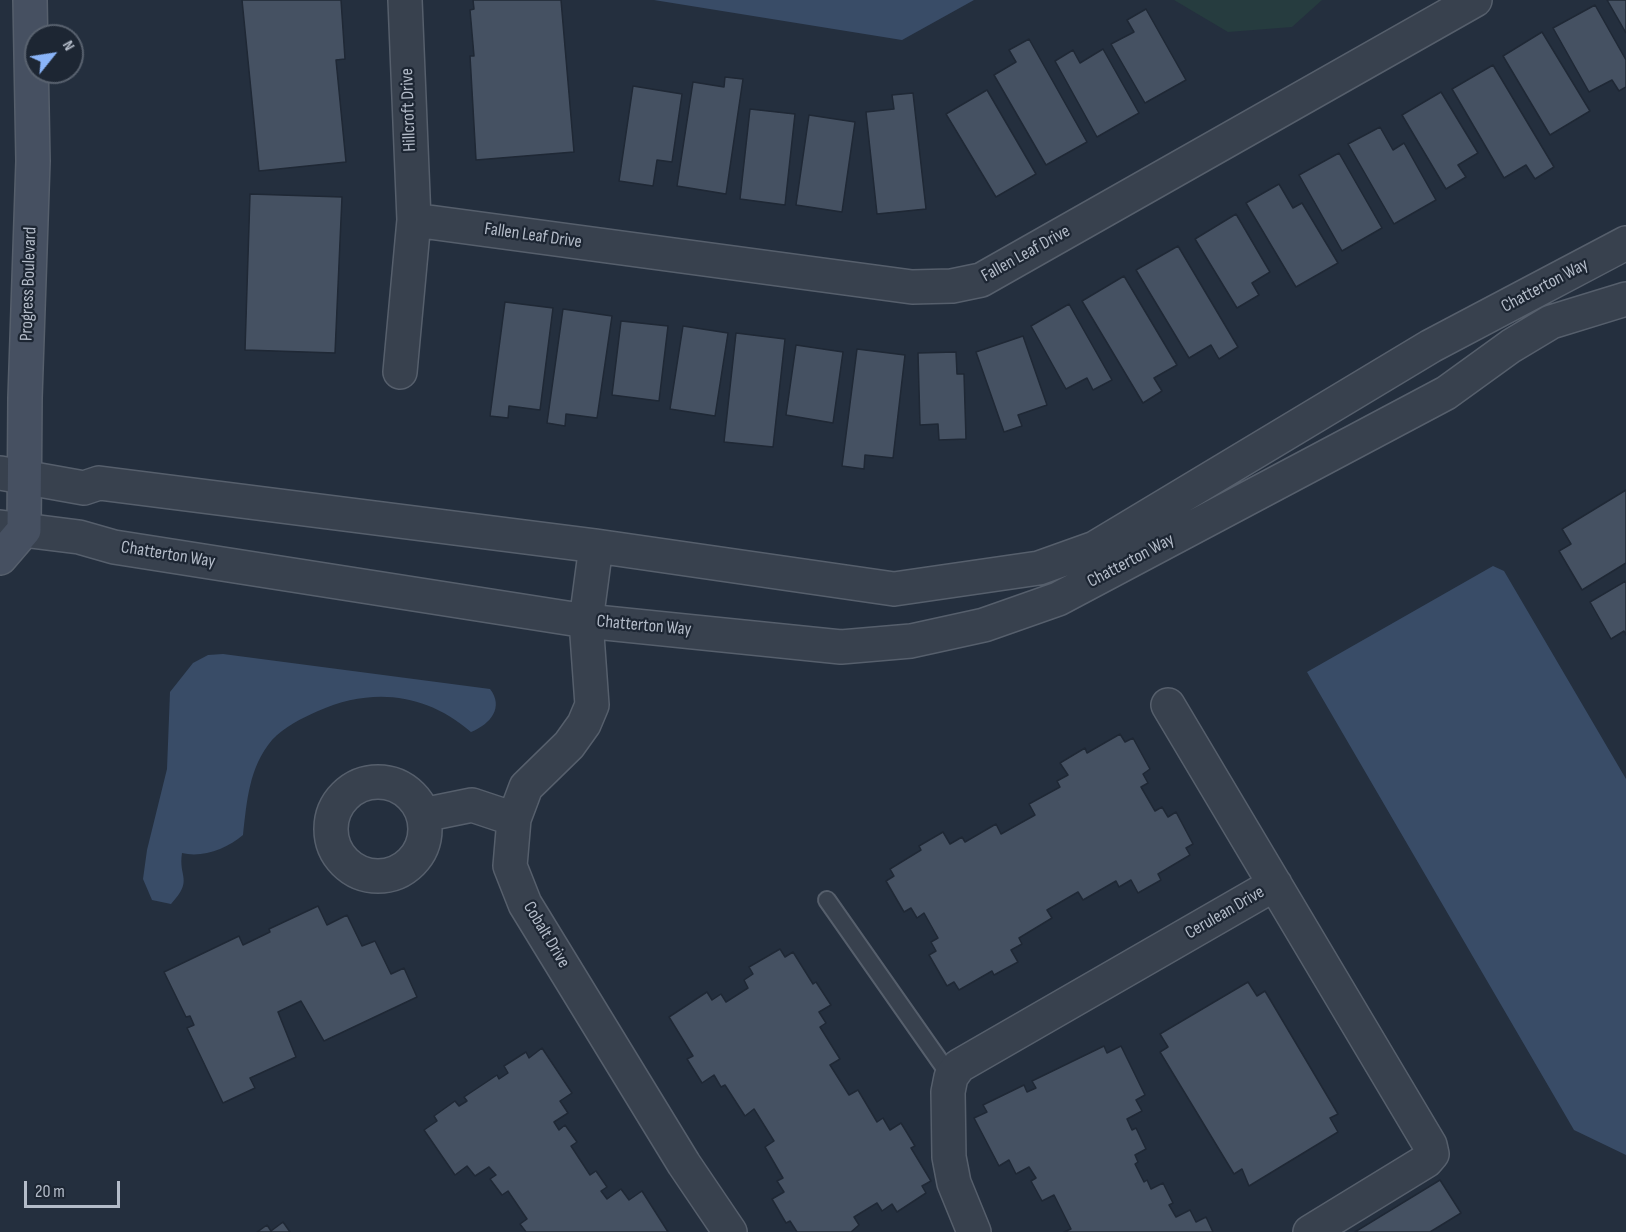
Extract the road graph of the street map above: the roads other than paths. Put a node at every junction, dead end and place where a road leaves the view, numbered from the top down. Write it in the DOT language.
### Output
graph roads {
  1 [pos="30,0"];
  2 [pos="405,0"];
  3 [pos="1476,0"];
  4 [pos="414,220"];
  5 [pos="1626,243"];
  6 [pos="1626,299"];
  7 [pos="400,372"];
  8 [pos="12,475"];
  9 [pos="12,528"];
  10 [pos="596,546"];
  11 [pos="0,558"];
  12 [pos="586,621"];
  13 [pos="1168,705"];
  14 [pos="423,815"];
  15 [pos="514,819"];
  16 [pos="1275,884"];
  17 [pos="827,900"];
  18 [pos="951,1077"];
  19 [pos="730,1232"];
  20 [pos="974,1232"];
  21 [pos="1310,1232"];
  1 -- 8 [label="main road, Progress Boulevard"];
  2 -- 4 [label="street, Hillcroft Drive"];
  3 -- 4 [label="street, Fallen Leaf Drive"];
  4 -- 7 [label="street, Hillcroft Drive"];
  5 -- 10 [label="street, Chatterton Way"];
  6 -- 12 [label="street, Chatterton Way"];
  8 -- 9 [label="main road, Progress Boulevard"];
  8 -- 10 [label="street, Chatterton Way"];
  9 -- 11 [label="main road"];
  9 -- 12 [label="street, Chatterton Way"];
  10 -- 12 [label="street, Chatterton Way"];
  12 -- 15 [label="street, Cobalt Drive"];
  13 -- 16 [label="street"];
  14 -- 15 [label="street"];
  15 -- 19 [label="street, Cobalt Drive"];
  16 -- 18 [label="street, Cerulean Drive"];
  16 -- 21 [label="street, Cerulean Drive"];
  17 -- 18 [label="lane"];
  18 -- 20 [label="street"];
}
